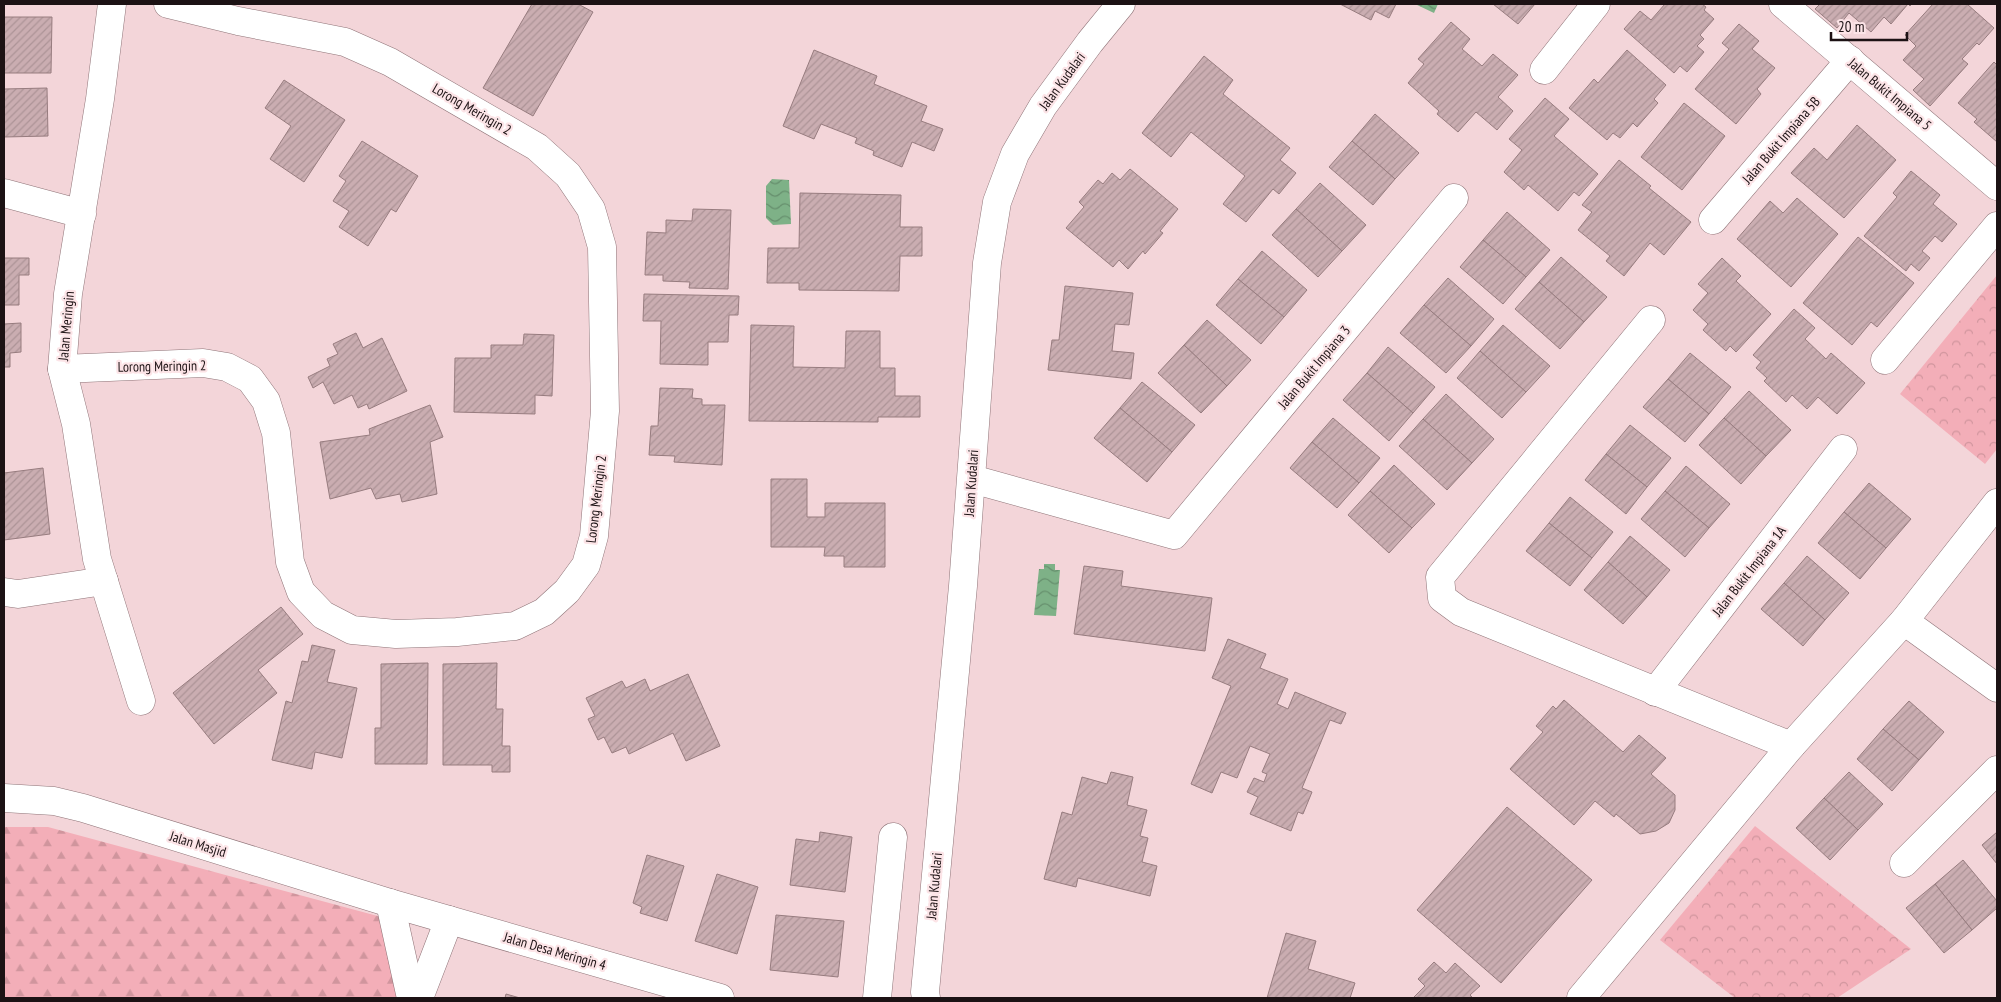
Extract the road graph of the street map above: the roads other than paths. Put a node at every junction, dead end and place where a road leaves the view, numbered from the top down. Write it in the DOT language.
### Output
graph roads {
  1 [pos="112,4"];
  2 [pos="168,4"];
  3 [pos="1122,4"];
  4 [pos="1596,4"];
  5 [pos="1783,4"];
  6 [pos="1850,60"];
  7 [pos="1544,70"];
  8 [pos="1997,186"];
  9 [pos="4,193"];
  10 [pos="1454,198"];
  11 [pos="82,214"];
  12 [pos="1712,220"];
  13 [pos="1997,226"];
  14 [pos="1651,320"];
  15 [pos="1885,360"];
  16 [pos="62,369"];
  17 [pos="1843,449"];
  18 [pos="972,479"];
  19 [pos="1997,503"];
  20 [pos="104,581"];
  21 [pos="4,592"];
  22 [pos="1904,621"];
  23 [pos="1997,688"];
  24 [pos="1655,692"];
  25 [pos="140,701"];
  26 [pos="1791,746"];
  27 [pos="1997,770"];
  28 [pos="4,798"];
  29 [pos="893,837"];
  30 [pos="1904,863"];
  31 [pos="390,903"];
  32 [pos="449,920"];
  33 [pos="412,998"];
  34 [pos="418,998"];
  35 [pos="720,998"];
  36 [pos="878,998"];
  37 [pos="926,998"];
  38 [pos="1581,998"];
  1 -- 11 [label="street, Jalan Meringin"];
  2 -- 16 [label="street, Lorong Meringin 2"];
  3 -- 18 [label="street, Jalan Kudalari"];
  4 -- 7 [label="street"];
  5 -- 6 [label="street, Jalan Bukit Impiana 5"];
  6 -- 8 [label="street, Jalan Bukit Impiana 5"];
  6 -- 12 [label="street, Jalan Bukit Impiana 5B"];
  9 -- 11 [label="street"];
  10 -- 18 [label="street, Jalan Bukit Impiana 3"];
  11 -- 16 [label="street, Jalan Meringin"];
  13 -- 15 [label="street"];
  14 -- 24 [label="street"];
  16 -- 20 [label="street, Jalan Meringin"];
  17 -- 24 [label="street, Jalan Bukit Impiana 1A"];
  18 -- 37 [label="street, Jalan Kudalari"];
  19 -- 22 [label="street"];
  20 -- 21 [label="street"];
  20 -- 25 [label="street, Jalan Meringin"];
  22 -- 23 [label="street"];
  22 -- 26 [label="street"];
  24 -- 26 [label="street"];
  26 -- 38 [label="street"];
  27 -- 30 [label="street"];
  28 -- 31 [label="street, Jalan Masjid"];
  29 -- 36 [label="street"];
  31 -- 32 [label="street, Jalan Desa Meringin 4"];
  31 -- 33 [label="street"];
  32 -- 34 [label="street"];
  32 -- 35 [label="street, Jalan Desa Meringin 4"];
}
